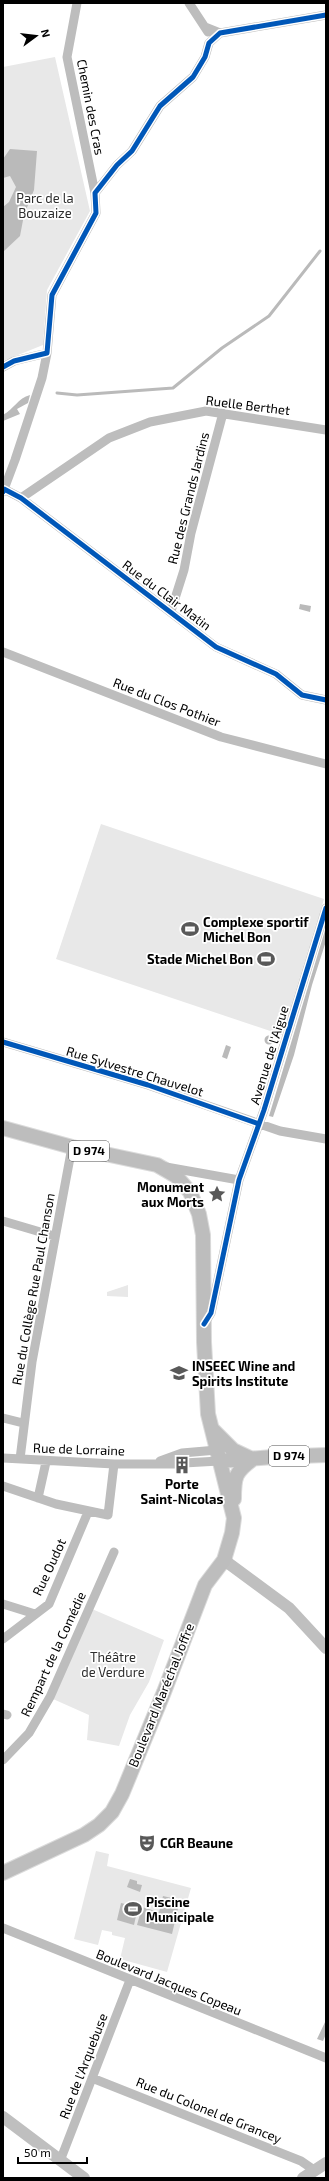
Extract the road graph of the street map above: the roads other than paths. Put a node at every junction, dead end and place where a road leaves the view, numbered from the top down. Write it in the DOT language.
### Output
graph roads {
  1 [pos="77,3"];
  2 [pos="189,3"];
  3 [pos="326,15"];
  4 [pos="206,27"];
  5 [pos="220,32"];
  6 [pos="209,43"];
  7 [pos="95,193"];
  8 [pos="47,353"];
  9 [pos="3,367"];
  10 [pos="223,413"];
  11 [pos="326,430"];
  12 [pos="4,490"];
  13 [pos="21,498"];
  14 [pos="171,611"];
  15 [pos="3,652"];
  16 [pos="326,700"];
  17 [pos="326,764"];
  18 [pos="326,908"];
  19 [pos="3,1042"];
  20 [pos="260,1124"];
  21 [pos="3,1128"];
  22 [pos="326,1139"];
  23 [pos="72,1148"];
  24 [pos="157,1165"];
  25 [pos="196,1172"];
  26 [pos="239,1180"];
  27 [pos="185,1185"];
  28 [pos="3,1221"];
  29 [pos="54,1236"];
  30 [pos="204,1324"];
  31 [pos="3,1418"];
  32 [pos="23,1422"];
  33 [pos="210,1426"];
  34 [pos="233,1450"];
  35 [pos="218,1455"];
  36 [pos="326,1455"];
  37 [pos="3,1458"];
  38 [pos="20,1459"];
  39 [pos="253,1459"];
  40 [pos="46,1462"];
  41 [pos="114,1464"];
  42 [pos="154,1464"];
  43 [pos="3,1486"];
  44 [pos="38,1498"];
  45 [pos="88,1512"];
  46 [pos="234,1518"];
  47 [pos="114,1552"];
  48 [pos="224,1560"];
  49 [pos="3,1604"];
  50 [pos="35,1614"];
  51 [pos="3,1639"];
  52 [pos="326,1648"];
  53 [pos="3,1760"];
  54 [pos="3,1873"];
  55 [pos="3,1928"];
  56 [pos="130,1980"];
  57 [pos="326,2058"];
  58 [pos="92,2078"];
  59 [pos="3,2117"];
  60 [pos="60,2161"];
  61 [pos="326,2163"];
  62 [pos="314,2170"];
  63 [pos="84,2178"];
  64 [pos="303,2178"];
  1 -- 7 [label="street, Chemin des Cras"];
  2 -- 4 [label="street"];
  3 -- 5 [label="street"];
  4 -- 5 [label="street"];
  4 -- 6 [label="street"];
  5 -- 6 [label="street"];
  6 -- 7 [label="street"];
  7 -- 8 [label="street, Chemin des Cras"];
  8 -- 9 [label="street"];
  8 -- 12 [label="street, Chemin des Cras"];
  10 -- 11 [label="street, Ruelle Berthet"];
  10 -- 13 [label="street, Ruelle Berthet"];
  10 -- 14 [label="street, Rue des Grands Jardins"];
  12 -- 13 [label="street, Rue du Clair Matin"];
  13 -- 14 [label="street, Rue du Clair Matin"];
  14 -- 16 [label="street, Rue du Clair Matin"];
  15 -- 17 [label="street, Rue du Clos Pothier"];
  18 -- 20 [label="street, Avenue de l'Aigue"];
  19 -- 20 [label="street, Rue Sylvestre Chauvelot"];
  20 -- 22 [label="street, Rue Sylvestre Chauvelot"];
  20 -- 26 [label="street, Avenue de l'Aigue"];
  21 -- 23 [label="main road, D 974"];
  23 -- 24 [label="main road, D 974"];
  23 -- 29 [label="street, Rue du Collège Rue Paul Chanson"];
  24 -- 25 [label="street"];
  24 -- 27 [label="main road, D 974"];
  25 -- 26 [label="street"];
  25 -- 27 [label="street"];
  26 -- 30 [label="street, Avenue de l'Aigue"];
  27 -- 30 [label="main road, D 974"];
  28 -- 29 [label="street"];
  29 -- 32 [label="street, Rue du Collège Rue Paul Chanson"];
  30 -- 33 [label="main road, D 974"];
  31 -- 32 [label="street"];
  32 -- 38 [label="street, Rue du Collège Rue Paul Chanson"];
  33 -- 34 [label="main road"];
  33 -- 35 [label="main road, D 974"];
  34 -- 35 [label="main road"];
  34 -- 39 [label="main road"];
  35 -- 39 [label="main road, D 974"];
  35 -- 42 [label="street, Rue de Lorraine"];
  35 -- 42 [label="street, Rue de Lorraine"];
  35 -- 46 [label="main road, Boulevard Maréchal Joffre"];
  36 -- 39 [label="main road, D 974"];
  37 -- 38 [label="street, Rue de Lorraine"];
  38 -- 40 [label="street, Rue de Lorraine"];
  39 -- 46 [label="main road"];
  40 -- 41 [label="street, Rue de Lorraine"];
  40 -- 44 [label="street"];
  41 -- 42 [label="street, Rue de Lorraine"];
  41 -- 45 [label="street"];
  43 -- 44 [label="street"];
  44 -- 45 [label="street"];
  45 -- 50 [label="street, Rue Oudot"];
  46 -- 48 [label="main road, Boulevard Maréchal Joffre"];
  47 -- 53 [label="street, Rempart de la Comédie"];
  48 -- 52 [label="street"];
  48 -- 54 [label="main road, Boulevard Maréchal Joffre"];
  49 -- 50 [label="street"];
  50 -- 51 [label="street, Rue Oudot"];
  55 -- 56 [label="street, Boulevard Jacques Copeau"];
  56 -- 57 [label="street, Boulevard Jacques Copeau"];
  56 -- 58 [label="street, Rue de l'Arquebuse"];
  58 -- 60 [label="street, Rue de l'Arquebuse"];
  58 -- 62 [label="street, Rue du Colonel de Grancey"];
  59 -- 60 [label="street"];
  60 -- 63 [label="street"];
  61 -- 62 [label="street"];
  62 -- 64 [label="street"];
}
